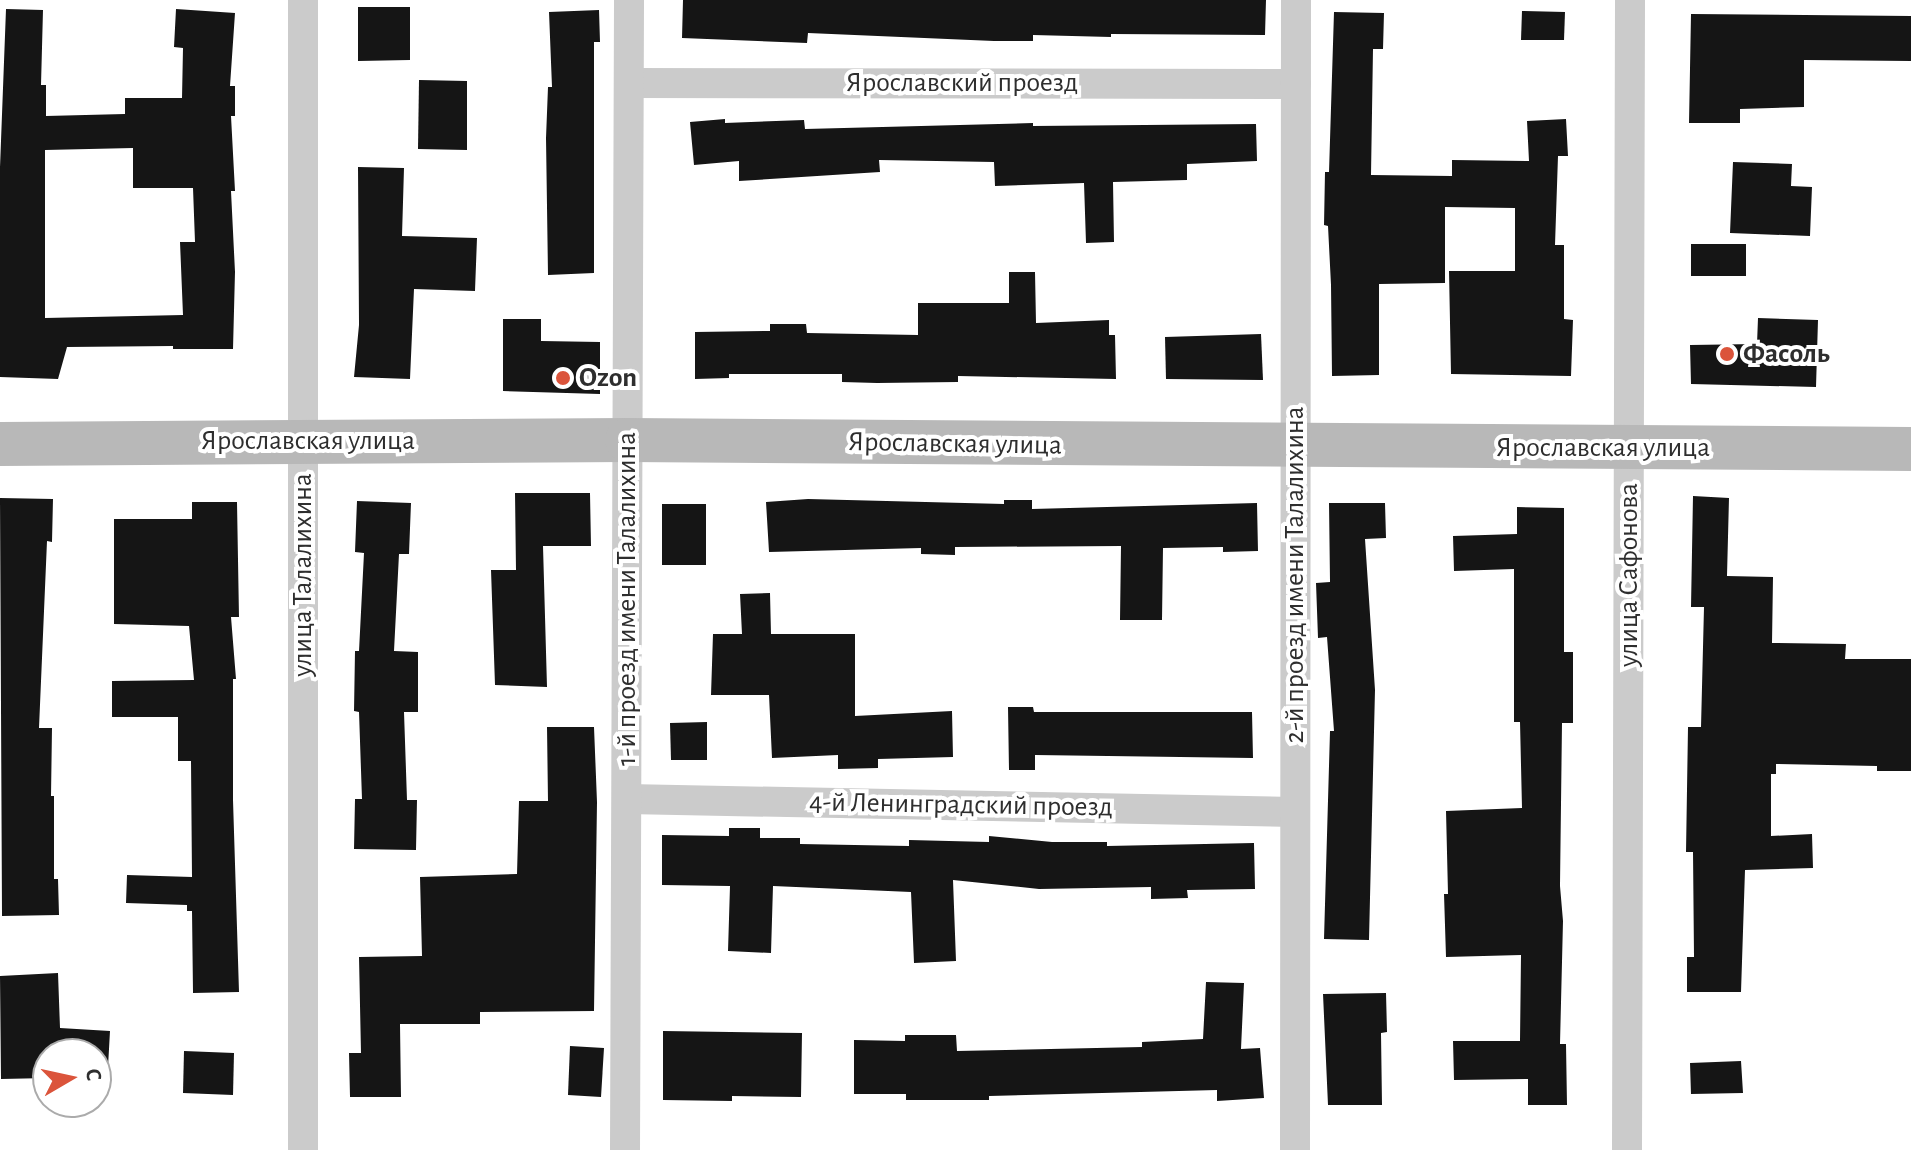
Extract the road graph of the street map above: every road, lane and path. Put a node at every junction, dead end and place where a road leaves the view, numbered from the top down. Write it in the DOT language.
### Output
graph roads {
  1 [pos="303,0"];
  2 [pos="629,0"];
  3 [pos="1296,0"];
  4 [pos="1630,0"];
  5 [pos="629,83"];
  6 [pos="1296,84"];
  7 [pos="303,440"];
  8 [pos="627,440"];
  9 [pos="0,444"];
  10 [pos="1295,447"];
  11 [pos="1629,448"];
  12 [pos="1911,449"];
  13 [pos="627,799"];
  14 [pos="1295,812"];
  15 [pos="303,1150"];
  16 [pos="625,1150"];
  17 [pos="1295,1150"];
  18 [pos="1627,1150"];
  1 -- 7 [label="street, улица Талалихина"];
  2 -- 5 [label="street, 1-й проезд имени Талалихина"];
  3 -- 6 [label="street, 2-й проезд имени Талалихина"];
  4 -- 11 [label="street, улица Сафонова"];
  5 -- 6 [label="street, Ярославский проезд"];
  5 -- 8 [label="street, 1-й проезд имени Талалихина"];
  6 -- 10 [label="street, 2-й проезд имени Талалихина"];
  7 -- 8 [label="street, Ярославская улица"];
  7 -- 9 [label="street, Ярославская улица"];
  7 -- 15 [label="street, улица Талалихина"];
  8 -- 10 [label="street, Ярославская улица"];
  8 -- 13 [label="street, 1-й проезд имени Талалихина"];
  10 -- 11 [label="street, Ярославская улица"];
  10 -- 14 [label="street, 2-й проезд имени Талалихина"];
  11 -- 12 [label="street, Ярославская улица"];
  11 -- 18 [label="street, улица Сафонова"];
  13 -- 14 [label="street, 4-й Ленинградский проезд"];
  13 -- 16 [label="street, 1-й проезд имени Талалихина"];
  14 -- 17 [label="street, 2-й проезд имени Талалихина"];
}
